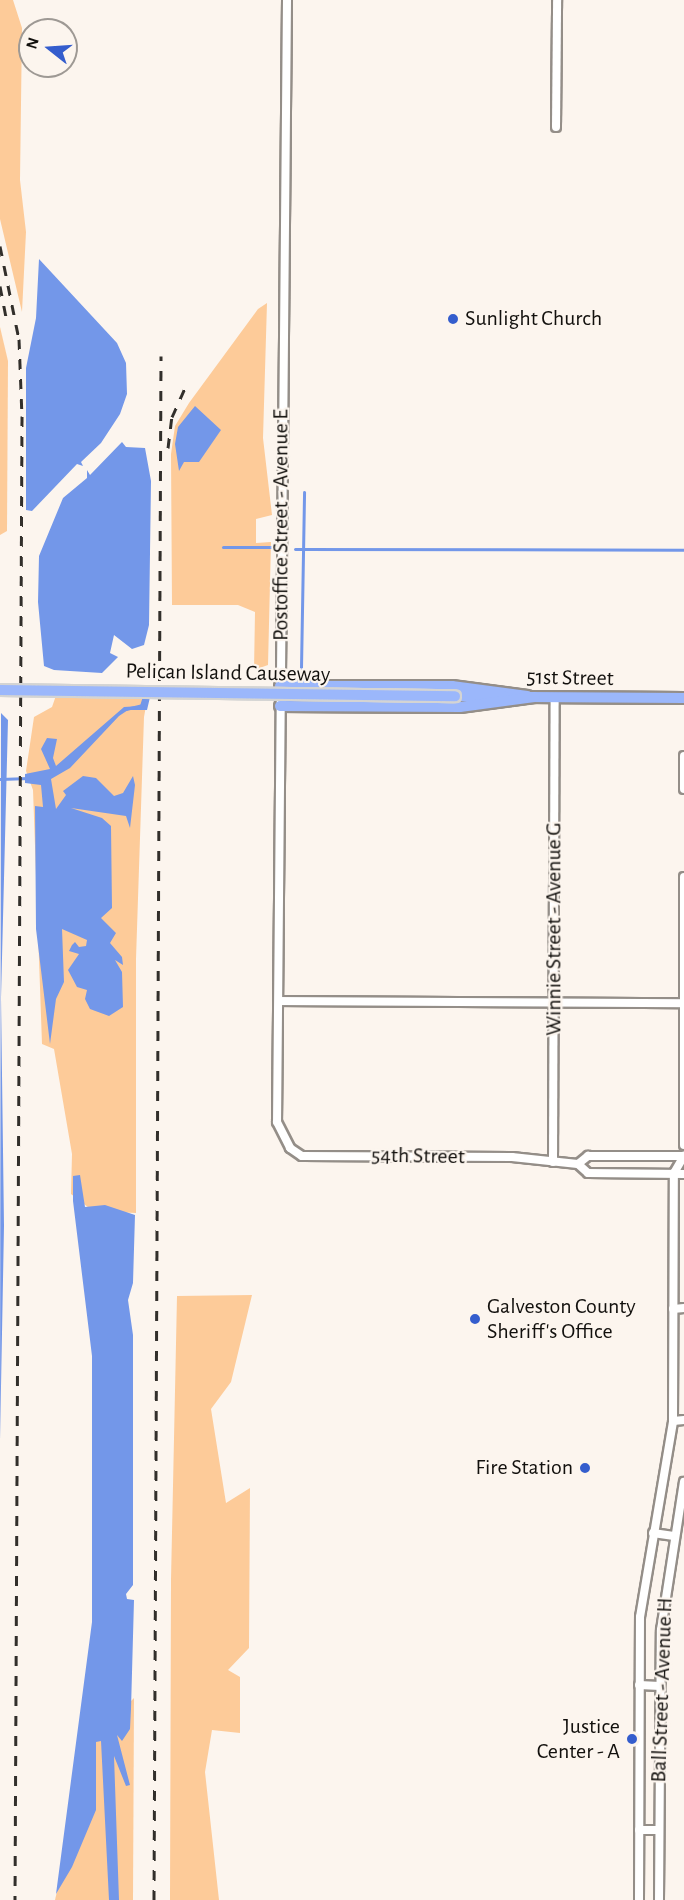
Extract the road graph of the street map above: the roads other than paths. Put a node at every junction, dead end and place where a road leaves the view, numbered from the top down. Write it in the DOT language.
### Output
graph roads {
  1 [pos="287,0"];
  2 [pos="557,0"];
  3 [pos="556,127"];
  4 [pos="280,686"];
  5 [pos="0,690"];
  6 [pos="455,696"];
  7 [pos="534,697"];
  8 [pos="555,697"];
  9 [pos="684,698"];
  10 [pos="280,706"];
  11 [pos="684,756"];
  12 [pos="684,789"];
  13 [pos="684,877"];
  14 [pos="279,1000"];
  15 [pos="554,1002"];
  16 [pos="684,1004"];
  17 [pos="277,1122"];
  18 [pos="684,1145"];
  19 [pos="684,1156"];
  20 [pos="553,1162"];
  21 [pos="578,1164"];
  22 [pos="674,1173"];
  23 [pos="684,1174"];
  24 [pos="673,1308"];
  25 [pos="684,1308"];
  26 [pos="673,1420"];
  27 [pos="684,1420"];
  28 [pos="684,1482"];
  29 [pos="653,1533"];
  30 [pos="674,1536"];
  31 [pos="639,1685"];
  32 [pos="660,1686"];
  33 [pos="639,1830"];
  34 [pos="659,1830"];
  35 [pos="639,1900"];
  36 [pos="659,1900"];
  1 -- 4 [label="street, Postoffice Street - Avenue E"];
  2 -- 3 [label="street"];
  4 -- 7 [label="main road"];
  4 -- 10 [label="street, Postoffice Street - Avenue E"];
  5 -- 6 [label="main road, Pelican Island Causeway, bridge"];
  6 -- 7 [label="main road, 51st Street"];
  7 -- 8 [label="main road, 51st Street"];
  7 -- 10 [label="main road"];
  8 -- 9 [label="main road, 51st Street"];
  8 -- 15 [label="street, Winnie Street - Avenue G"];
  10 -- 14 [label="street, Postoffice Street - Avenue E"];
  11 -- 12 [label="street"];
  13 -- 16 [label="street"];
  14 -- 15 [label="street"];
  14 -- 17 [label="street, Postoffice Street - Avenue E"];
  15 -- 16 [label="street"];
  15 -- 20 [label="street, Winnie Street - Avenue G"];
  16 -- 18 [label="street"];
  17 -- 20 [label="street, 54th Street"];
  19 -- 21 [label="street, 54th Street"];
  19 -- 22 [label="street"];
  20 -- 21 [label="street, 54th Street"];
  21 -- 22 [label="street, 54th Street"];
  22 -- 23 [label="street, 54th Street"];
  22 -- 24 [label="street, Ball Street - Avenue H"];
  24 -- 25 [label="street"];
  24 -- 26 [label="street, Ball Street - Avenue H"];
  26 -- 27 [label="street"];
  26 -- 29 [label="street, Ball Street - Avenue H"];
  28 -- 30 [label="street, Ball Street - Avenue H"];
  29 -- 30 [label="street"];
  29 -- 31 [label="street, Ball Street - Avenue H"];
  30 -- 32 [label="street, Ball Street - Avenue H"];
  31 -- 32 [label="street"];
  31 -- 33 [label="street, Ball Street - Avenue H"];
  32 -- 34 [label="street, Ball Street - Avenue H"];
  33 -- 34 [label="street"];
  33 -- 35 [label="street, Ball Street - Avenue H"];
  34 -- 36 [label="street, Ball Street - Avenue H"];
}
